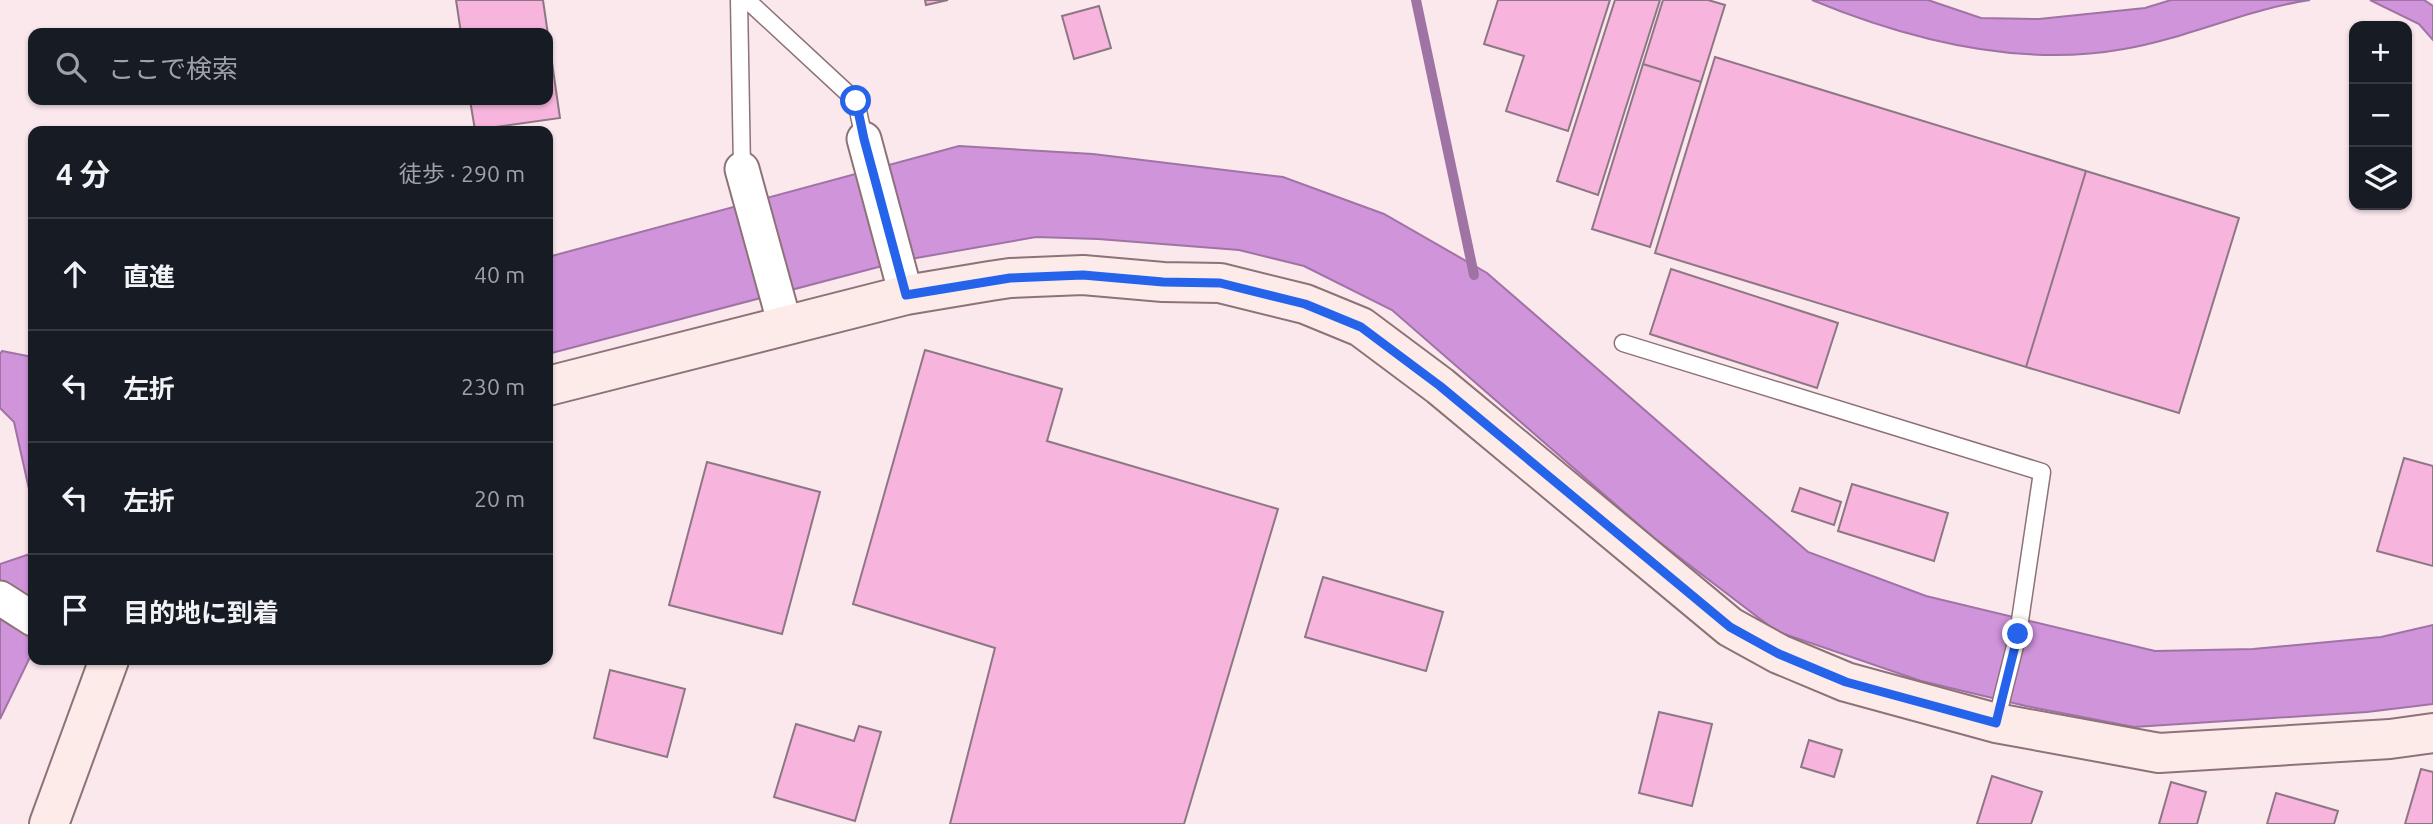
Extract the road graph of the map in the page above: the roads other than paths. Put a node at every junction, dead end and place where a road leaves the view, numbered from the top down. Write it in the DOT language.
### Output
graph roads {
  1 [pos="739,0"];
  2 [pos="747,0"];
  3 [pos="864,139"];
  4 [pos="743,169"];
  5 [pos="906,295"];
  6 [pos="785,325"];
  7 [pos="1623,343"];
  8 [pos="553,385"];
  9 [pos="0,598"];
  10 [pos="28,616"];
  11 [pos="107,665"];
  12 [pos="1998,715"];
  13 [pos="2433,733"];
  14 [pos="49,824"];
  1 -- 4 [label="lane"];
  2 -- 3 [label="lane"];
  3 -- 5 [label="street"];
  4 -- 6 [label="street"];
  5 -- 6 [label="street"];
  5 -- 12 [label="street"];
  6 -- 8 [label="street"];
  7 -- 12 [label="lane"];
  9 -- 10 [label="street"];
  11 -- 14 [label="street"];
  12 -- 13 [label="street"];
}
